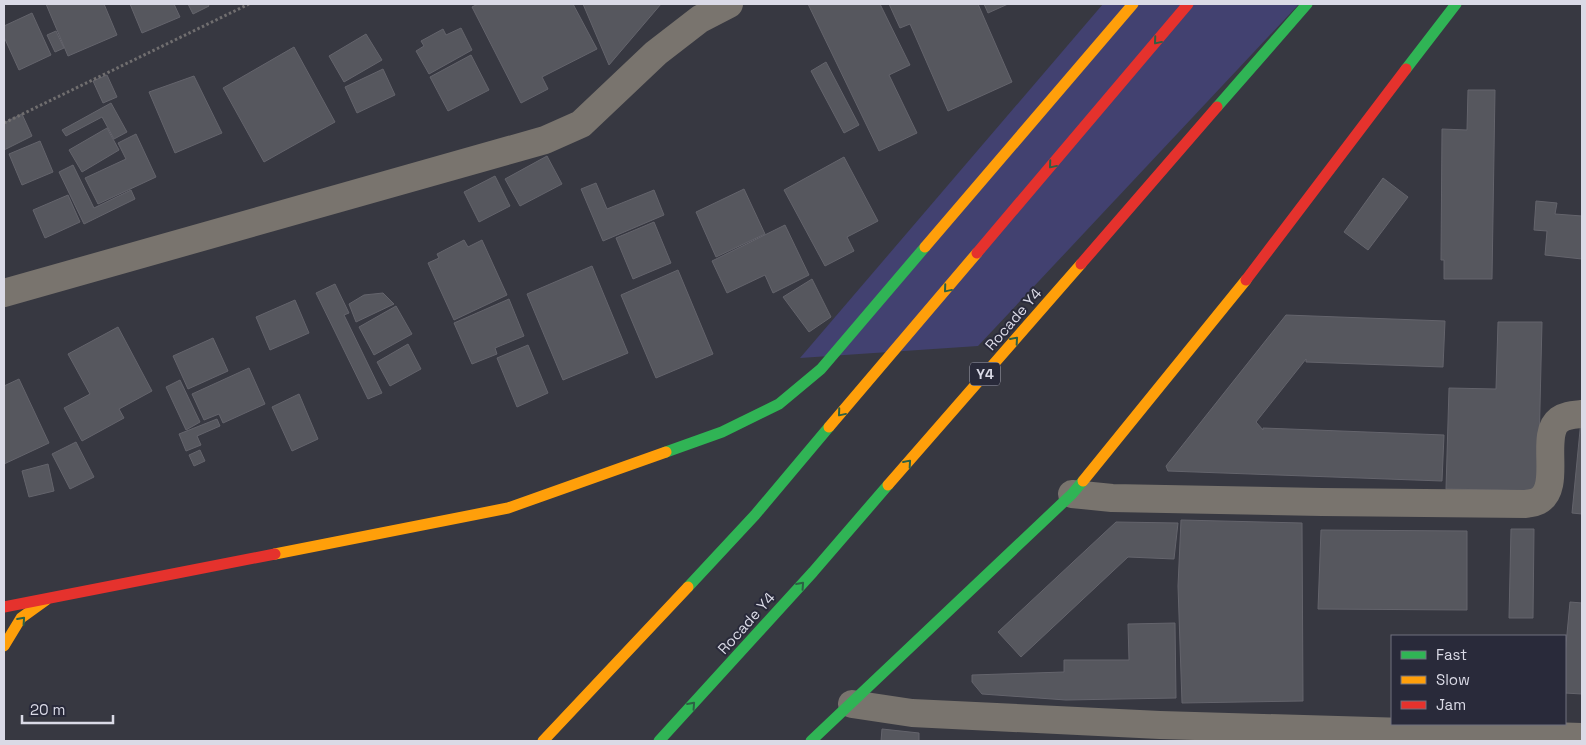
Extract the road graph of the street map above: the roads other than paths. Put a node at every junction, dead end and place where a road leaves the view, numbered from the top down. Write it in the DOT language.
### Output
graph roads {
  1 [pos="729,4"];
  2 [pos="1133,4"];
  3 [pos="1188,4"];
  4 [pos="1308,4"];
  5 [pos="1456,4"];
  6 [pos="4,293"];
  7 [pos="1582,414"];
  8 [pos="1072,494"];
  9 [pos="47,599"];
  10 [pos="4,608"];
  11 [pos="4,646"];
  12 [pos="852,704"];
  13 [pos="1582,736"];
  14 [pos="543,741"];
  15 [pos="659,741"];
  16 [pos="810,741"];
  1 -- 6 [label="street"];
  2 -- 9 [label="main road"];
  3 -- 14 [label="main road, one-way"];
  15 -- 4 [label="main road, Rocade Y4 / Y4, one-way"];
  5 -- 8 [label="main road"];
  7 -- 8 [label="street"];
  8 -- 12 [label="main road"];
  9 -- 10 [label="main road"];
  11 -- 9 [label="main road, one-way"];
  12 -- 13 [label="street"];
  12 -- 16 [label="main road"];
}
